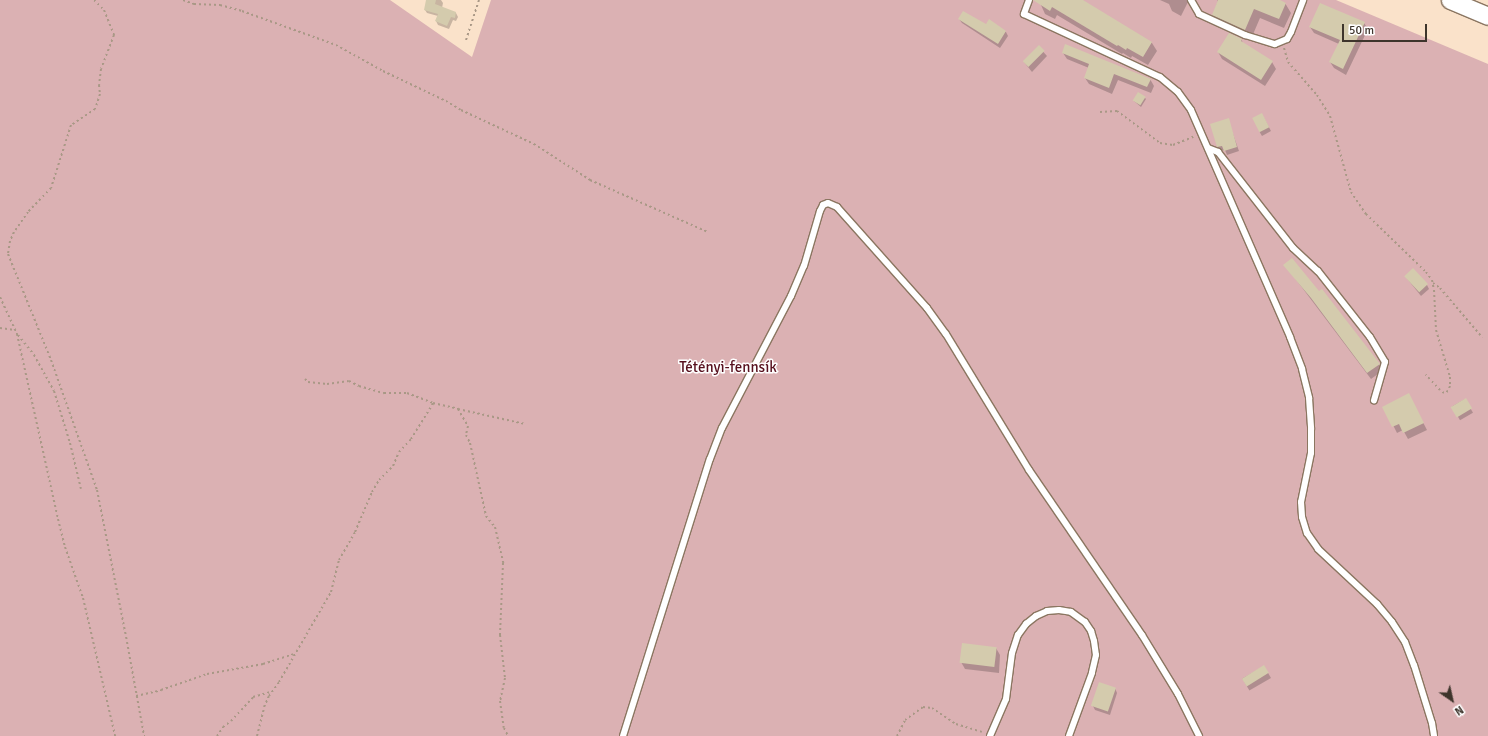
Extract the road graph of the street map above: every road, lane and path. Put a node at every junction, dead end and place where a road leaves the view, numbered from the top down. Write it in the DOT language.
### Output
graph roads {
  1 [pos="94,0"];
  2 [pos="183,0"];
  3 [pos="217,0"];
  4 [pos="479,0"];
  5 [pos="1029,0"];
  6 [pos="1191,0"];
  7 [pos="1303,0"];
  8 [pos="1450,0"];
  9 [pos="220,5"];
  10 [pos="1488,16"];
  11 [pos="1286,39"];
  12 [pos="466,40"];
  13 [pos="1100,112"];
  14 [pos="1201,133"];
  15 [pos="1208,148"];
  16 [pos="708,232"];
  17 [pos="1433,284"];
  18 [pos="0,297"];
  19 [pos="0,328"];
  20 [pos="15,330"];
  21 [pos="18,334"];
  22 [pos="1482,337"];
  23 [pos="1426,375"];
  24 [pos="305,379"];
  25 [pos="1374,400"];
  26 [pos="434,402"];
  27 [pos="458,409"];
  28 [pos="525,424"];
  29 [pos="81,489"];
  30 [pos="294,654"];
  31 [pos="271,692"];
  32 [pos="136,696"];
  33 [pos="991,735"];
  34 [pos="115,736"];
  35 [pos="144,736"];
  36 [pos="217,736"];
  37 [pos="257,736"];
  38 [pos="508,736"];
  39 [pos="623,736"];
  40 [pos="897,736"];
  41 [pos="1070,736"];
  42 [pos="1199,736"];
  43 [pos="1434,736"];
  1 -- 32 [label="path"];
  2 -- 9 [label="path"];
  3 -- 9 [label="path"];
  4 -- 12 [label="path"];
  5 -- 14 [label="lane"];
  6 -- 11 [label="lane"];
  7 -- 11 [label="lane"];
  8 -- 10 [label="main road"];
  9 -- 16 [label="path"];
  11 -- 17 [label="path"];
  13 -- 14 [label="path"];
  14 -- 15 [label="lane"];
  15 -- 25 [label="lane"];
  15 -- 43 [label="lane"];
  17 -- 22 [label="path"];
  17 -- 23 [label="path"];
  18 -- 20 [label="path"];
  19 -- 20 [label="path"];
  20 -- 21 [label="path"];
  21 -- 29 [label="path"];
  21 -- 34 [label="path"];
  24 -- 26 [label="path"];
  26 -- 27 [label="path"];
  26 -- 30 [label="path"];
  27 -- 28 [label="path"];
  27 -- 38 [label="path"];
  30 -- 31 [label="path"];
  30 -- 32 [label="path"];
  31 -- 36 [label="path"];
  31 -- 37 [label="path"];
  32 -- 35 [label="path"];
  33 -- 40 [label="path"];
  33 -- 41 [label="lane"];
  39 -- 42 [label="lane"];
}
